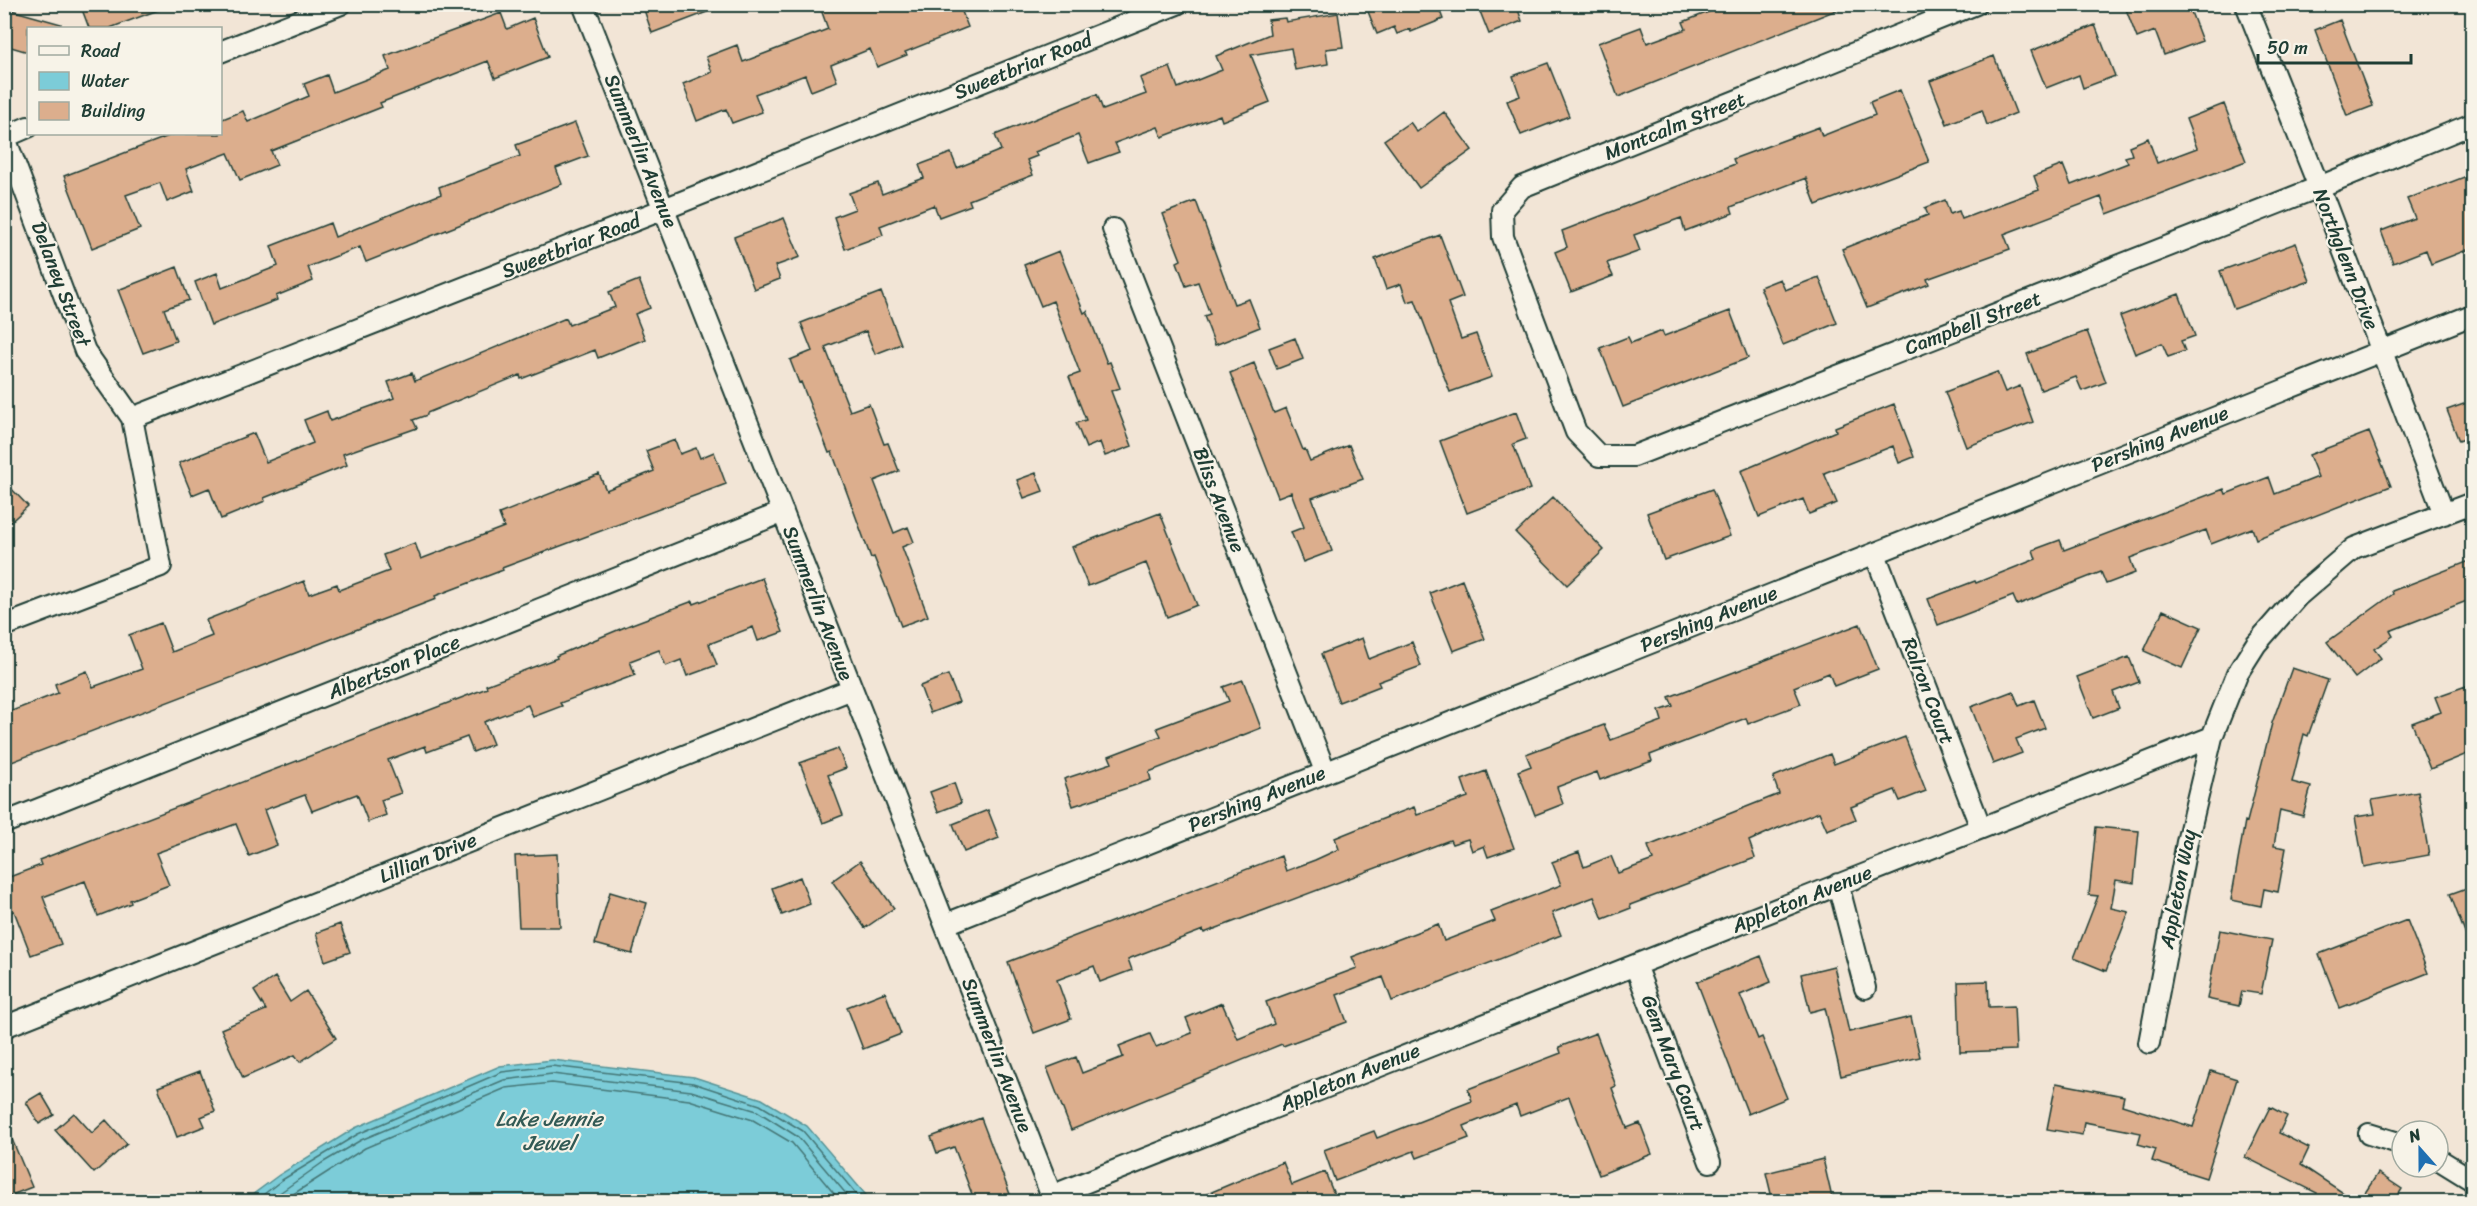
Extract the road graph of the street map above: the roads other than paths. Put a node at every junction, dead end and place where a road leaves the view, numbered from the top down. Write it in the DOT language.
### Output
graph roads {
  1 [pos="340,4"];
  2 [pos="583,4"];
  3 [pos="1177,4"];
  4 [pos="1976,4"];
  5 [pos="2246,4"];
  6 [pos="222,51"];
  7 [pos="2472,124"];
  8 [pos="27,127"];
  9 [pos="5,136"];
  10 [pos="2319,187"];
  11 [pos="664,209"];
  12 [pos="1113,229"];
  13 [pos="2472,315"];
  14 [pos="1539,333"];
  15 [pos="2381,351"];
  16 [pos="132,418"];
  17 [pos="2472,503"];
  18 [pos="783,512"];
  19 [pos="2444,514"];
  20 [pos="1875,554"];
  21 [pos="4,626"];
  22 [pos="852,690"];
  23 [pos="2212,737"];
  24 [pos="1325,771"];
  25 [pos="4,823"];
  26 [pos="1981,828"];
  27 [pos="1838,885"];
  28 [pos="946,924"];
  29 [pos="1635,965"];
  30 [pos="1865,988"];
  31 [pos="4,1027"];
  32 [pos="2149,1043"];
  33 [pos="2369,1134"];
  34 [pos="2390,1140"];
  35 [pos="1710,1162"];
  36 [pos="2450,1166"];
  37 [pos="2472,1180"];
  38 [pos="1052,1199"];
  1 -- 6 [label="street"];
  2 -- 11 [label="street, Summerlin Avenue"];
  3 -- 11 [label="street, Sweetbriar Road"];
  4 -- 14 [label="street, Montcalm Street"];
  5 -- 10 [label="street, Northglenn Drive"];
  7 -- 10 [label="street, Campbell Street"];
  8 -- 9 [label="street"];
  9 -- 16 [label="street, Delaney Street"];
  10 -- 14 [label="street, Campbell Street"];
  10 -- 15 [label="street, Northglenn Drive"];
  11 -- 16 [label="street, Sweetbriar Road"];
  11 -- 18 [label="street, Summerlin Avenue"];
  12 -- 24 [label="street, Bliss Avenue"];
  13 -- 15 [label="street, Pershing Avenue"];
  15 -- 19 [label="street, Northglenn Drive"];
  15 -- 20 [label="street, Pershing Avenue"];
  16 -- 21 [label="street, Delaney Street"];
  17 -- 19 [label="street"];
  18 -- 22 [label="street, Summerlin Avenue"];
  18 -- 25 [label="street, Albertson Place"];
  19 -- 23 [label="street"];
  20 -- 24 [label="street, Pershing Avenue"];
  20 -- 26 [label="street, Ralron Court"];
  22 -- 28 [label="street, Summerlin Avenue"];
  22 -- 31 [label="street, Lillian Drive"];
  23 -- 26 [label="street, Appleton Avenue"];
  23 -- 32 [label="street, Appleton Way"];
  24 -- 28 [label="street, Pershing Avenue"];
  26 -- 27 [label="street, Appleton Avenue"];
  27 -- 29 [label="street, Appleton Avenue"];
  27 -- 30 [label="street"];
  28 -- 38 [label="street, Summerlin Avenue"];
  29 -- 35 [label="street, Gem Mary Court"];
  29 -- 38 [label="street, Appleton Avenue"];
  33 -- 34 [label="street"];
  36 -- 37 [label="street"];
}
